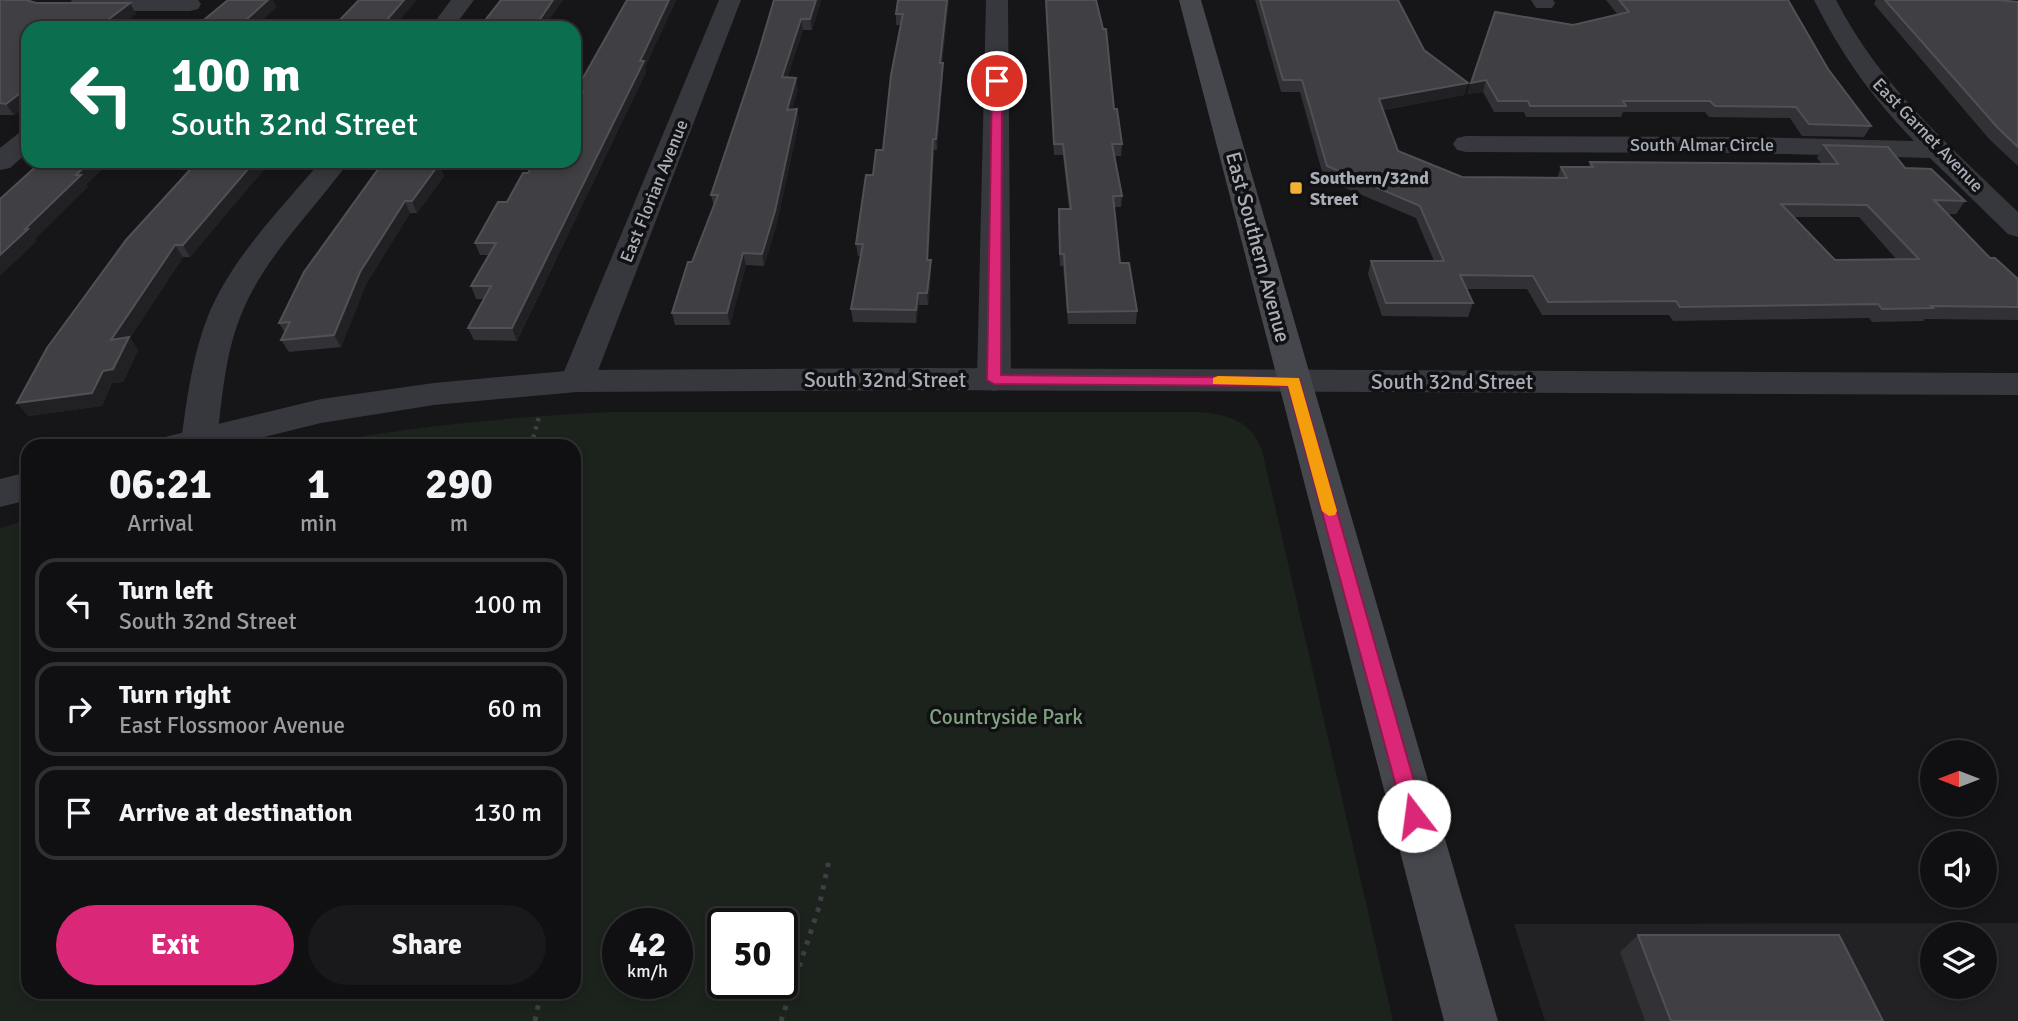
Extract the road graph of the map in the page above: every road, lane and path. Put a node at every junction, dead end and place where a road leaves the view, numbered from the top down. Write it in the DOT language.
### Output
graph roads {
  1 [pos="463,0"];
  2 [pos="730,0"];
  3 [pos="997,0"];
  4 [pos="1190,0"];
  5 [pos="1825,0"];
  6 [pos="193,2"];
  7 [pos="56,4"];
  8 [pos="170,21"];
  9 [pos="446,21"];
  10 [pos="16,143"];
  11 [pos="1465,144"];
  12 [pos="1939,150"];
  13 [pos="0,162"];
  14 [pos="330,168"];
  15 [pos="2018,228"];
  16 [pos="994,380"];
  17 [pos="577,381"];
  18 [pos="1294,382"];
  19 [pos="2018,384"];
  20 [pos="190,439"];
  21 [pos="209,439"];
  22 [pos="21,488"];
  23 [pos="0,494"];
  24 [pos="830,856"];
  25 [pos="540,999"];
  26 [pos="535,1021"];
  27 [pos="781,1021"];
  28 [pos="1471,1021"];
  1 -- 9 [label="street"];
  2 -- 17 [label="street, East Florian Avenue"];
  3 -- 16 [label="street"];
  4 -- 18 [label="main road, East Southern Avenue"];
  5 -- 12 [label="street, East Garnet Avenue"];
  6 -- 7 [label="street"];
  6 -- 8 [label="street"];
  10 -- 13 [label="street"];
  11 -- 12 [label="street, South Almar Circle"];
  12 -- 15 [label="street, East Garnet Avenue"];
  14 -- 20 [label="street"];
  16 -- 17 [label="street, South 32nd Street"];
  16 -- 18 [label="street, South 32nd Street"];
  17 -- 21 [label="street, South 32nd Street"];
  18 -- 19 [label="street, South 32nd Street"];
  18 -- 28 [label="main road, East Southern Avenue"];
  22 -- 23 [label="street"];
  24 -- 27 [label="path"];
  25 -- 26 [label="path"];
}
